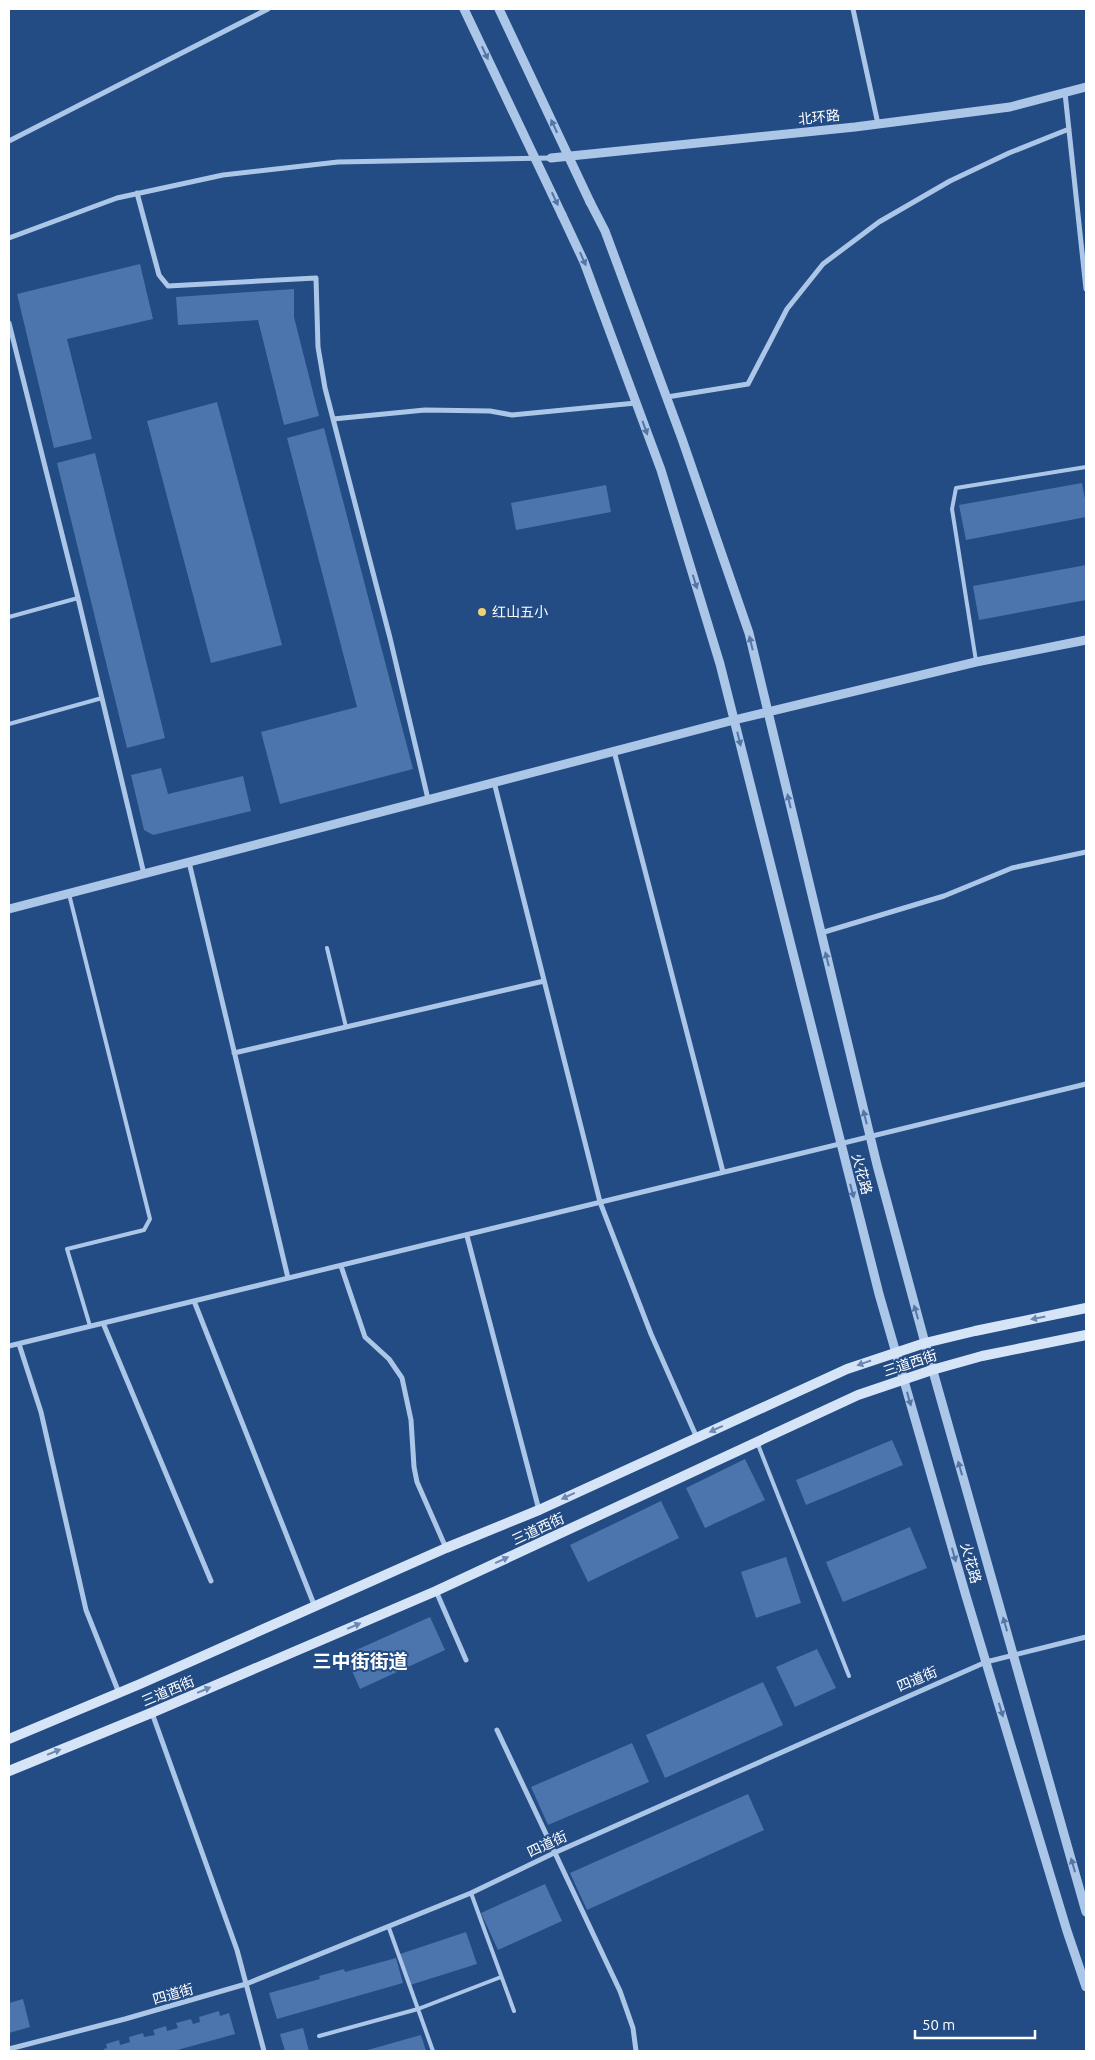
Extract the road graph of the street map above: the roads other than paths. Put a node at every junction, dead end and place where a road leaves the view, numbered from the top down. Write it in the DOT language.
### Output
graph roads {
  1 [pos="268,9"];
  2 [pos="464,9"];
  3 [pos="498,9"];
  4 [pos="853,9"];
  5 [pos="1086,87"];
  6 [pos="1065,94"];
  7 [pos="878,124"];
  8 [pos="1069,129"];
  9 [pos="9,141"];
  10 [pos="552,158"];
  11 [pos="137,193"];
  12 [pos="9,238"];
  13 [pos="1086,289"];
  14 [pos="9,323"];
  15 [pos="666,397"];
  16 [pos="636,403"];
  17 [pos="333,419"];
  18 [pos="1086,467"];
  19 [pos="78,598"];
  20 [pos="9,617"];
  21 [pos="1086,640"];
  22 [pos="976,662"];
  23 [pos="102,698"];
  24 [pos="768,712"];
  25 [pos="734,720"];
  26 [pos="9,724"];
  27 [pos="614,751"];
  28 [pos="494,782"];
  29 [pos="428,799"];
  30 [pos="1086,852"];
  31 [pos="189,862"];
  32 [pos="144,874"];
  33 [pos="69,894"];
  34 [pos="9,909"];
  35 [pos="821,933"];
  36 [pos="328,948"];
  37 [pos="544,981"];
  38 [pos="346,1027"];
  39 [pos="234,1053"];
  40 [pos="1086,1084"];
  41 [pos="870,1137"];
  42 [pos="840,1144"];
  43 [pos="723,1172"];
  44 [pos="600,1202"];
  45 [pos="467,1236"];
  46 [pos="341,1266"];
  47 [pos="288,1278"];
  48 [pos="194,1301"];
  49 [pos="1086,1308"];
  50 [pos="103,1323"];
  51 [pos="90,1326"];
  52 [pos="1086,1335"];
  53 [pos="924,1343"];
  54 [pos="19,1344"];
  55 [pos="9,1346"];
  56 [pos="895,1352"];
  57 [pos="932,1370"];
  58 [pos="903,1379"];
  59 [pos="697,1438"];
  60 [pos="757,1442"];
  61 [pos="539,1510"];
  62 [pos="446,1548"];
  63 [pos="211,1581"];
  64 [pos="436,1591"];
  65 [pos="315,1607"];
  66 [pos="1086,1637"];
  67 [pos="1013,1654"];
  68 [pos="466,1660"];
  69 [pos="986,1662"];
  70 [pos="849,1676"];
  71 [pos="119,1693"];
  72 [pos="152,1713"];
  73 [pos="497,1730"];
  74 [pos="9,1739"];
  75 [pos="9,1770"];
  76 [pos="554,1853"];
  77 [pos="471,1893"];
  78 [pos="1086,1912"];
  79 [pos="389,1928"];
  80 [pos="501,1977"];
  81 [pos="246,1984"];
  82 [pos="1086,1987"];
  83 [pos="418,2009"];
  84 [pos="514,2011"];
  85 [pos="319,2036"];
  86 [pos="9,2049"];
  87 [pos="264,2051"];
  88 [pos="433,2051"];
  89 [pos="636,2051"];
  1 -- 9 [label="street"];
  2 -- 16 [label="street, 火花路, one-way, bridge"];
  15 -- 3 [label="street, one-way, bridge"];
  4 -- 7 [label="street"];
  5 -- 6 [label="street, 北环路"];
  6 -- 7 [label="street, 北环路"];
  6 -- 8 [label="street"];
  7 -- 10 [label="street, 北环路"];
  8 -- 13 [label="street"];
  8 -- 15 [label="street"];
  10 -- 11 [label="street"];
  11 -- 12 [label="street"];
  11 -- 17 [label="street"];
  14 -- 19 [label="street"];
  24 -- 15 [label="street, one-way"];
  16 -- 17 [label="street"];
  16 -- 25 [label="street, 火花路, one-way"];
  17 -- 29 [label="street"];
  18 -- 22 [label="lane"];
  19 -- 20 [label="lane"];
  19 -- 23 [label="street"];
  21 -- 22 [label="street"];
  22 -- 24 [label="street"];
  23 -- 26 [label="lane"];
  23 -- 32 [label="street"];
  24 -- 25 [label="street"];
  35 -- 24 [label="street, one-way"];
  25 -- 27 [label="street"];
  25 -- 42 [label="street, 火花路, one-way"];
  27 -- 28 [label="street"];
  27 -- 43 [label="street"];
  28 -- 29 [label="street"];
  28 -- 37 [label="street"];
  29 -- 31 [label="street"];
  30 -- 35 [label="street"];
  31 -- 32 [label="street"];
  31 -- 39 [label="street"];
  32 -- 33 [label="street"];
  33 -- 34 [label="street"];
  33 -- 51 [label="lane"];
  41 -- 35 [label="street, one-way"];
  36 -- 38 [label="lane"];
  37 -- 38 [label="street"];
  37 -- 44 [label="street"];
  38 -- 39 [label="street"];
  39 -- 47 [label="street"];
  40 -- 41 [label="street"];
  41 -- 42 [label="street"];
  53 -- 41 [label="street, one-way"];
  42 -- 43 [label="street"];
  42 -- 56 [label="street, 火花路, one-way"];
  43 -- 44 [label="street"];
  44 -- 45 [label="street"];
  44 -- 59 [label="street"];
  45 -- 46 [label="street"];
  45 -- 61 [label="street"];
  46 -- 47 [label="street"];
  46 -- 62 [label="street"];
  47 -- 48 [label="street"];
  48 -- 50 [label="street"];
  48 -- 65 [label="street"];
  49 -- 53 [label="main road, one-way"];
  50 -- 51 [label="street"];
  50 -- 63 [label="street"];
  51 -- 54 [label="street"];
  52 -- 57 [label="main road, 三道西街"];
  53 -- 56 [label="main road"];
  53 -- 57 [label="street"];
  54 -- 55 [label="street"];
  54 -- 71 [label="street"];
  56 -- 58 [label="street, 火花路"];
  56 -- 59 [label="main road, one-way"];
  57 -- 58 [label="main road, 三道西街"];
  67 -- 57 [label="street, one-way"];
  58 -- 60 [label="main road, 三道西街"];
  58 -- 69 [label="street, 火花路, one-way"];
  59 -- 61 [label="main road, one-way"];
  64 -- 60 [label="main road, 三道西街, one-way"];
  60 -- 70 [label="lane"];
  61 -- 62 [label="main road"];
  62 -- 65 [label="main road"];
  64 -- 68 [label="street"];
  72 -- 64 [label="main road, 三道西街, one-way"];
  65 -- 71 [label="main road"];
  66 -- 67 [label="street, 四道街"];
  67 -- 69 [label="street, 四道街"];
  78 -- 67 [label="street, one-way"];
  69 -- 76 [label="street, 四道街"];
  69 -- 82 [label="street, 火花路, one-way"];
  71 -- 74 [label="main road"];
  75 -- 72 [label="main road, 三道西街, one-way"];
  72 -- 81 [label="street"];
  73 -- 76 [label="street"];
  76 -- 77 [label="street, 四道街"];
  76 -- 89 [label="street"];
  77 -- 79 [label="street, 四道街"];
  77 -- 80 [label="lane"];
  79 -- 81 [label="street, 四道街"];
  79 -- 83 [label="lane"];
  80 -- 83 [label="lane"];
  80 -- 84 [label="lane"];
  81 -- 86 [label="street, 四道街"];
  81 -- 87 [label="street"];
  83 -- 85 [label="lane"];
  83 -- 88 [label="lane"];
}
